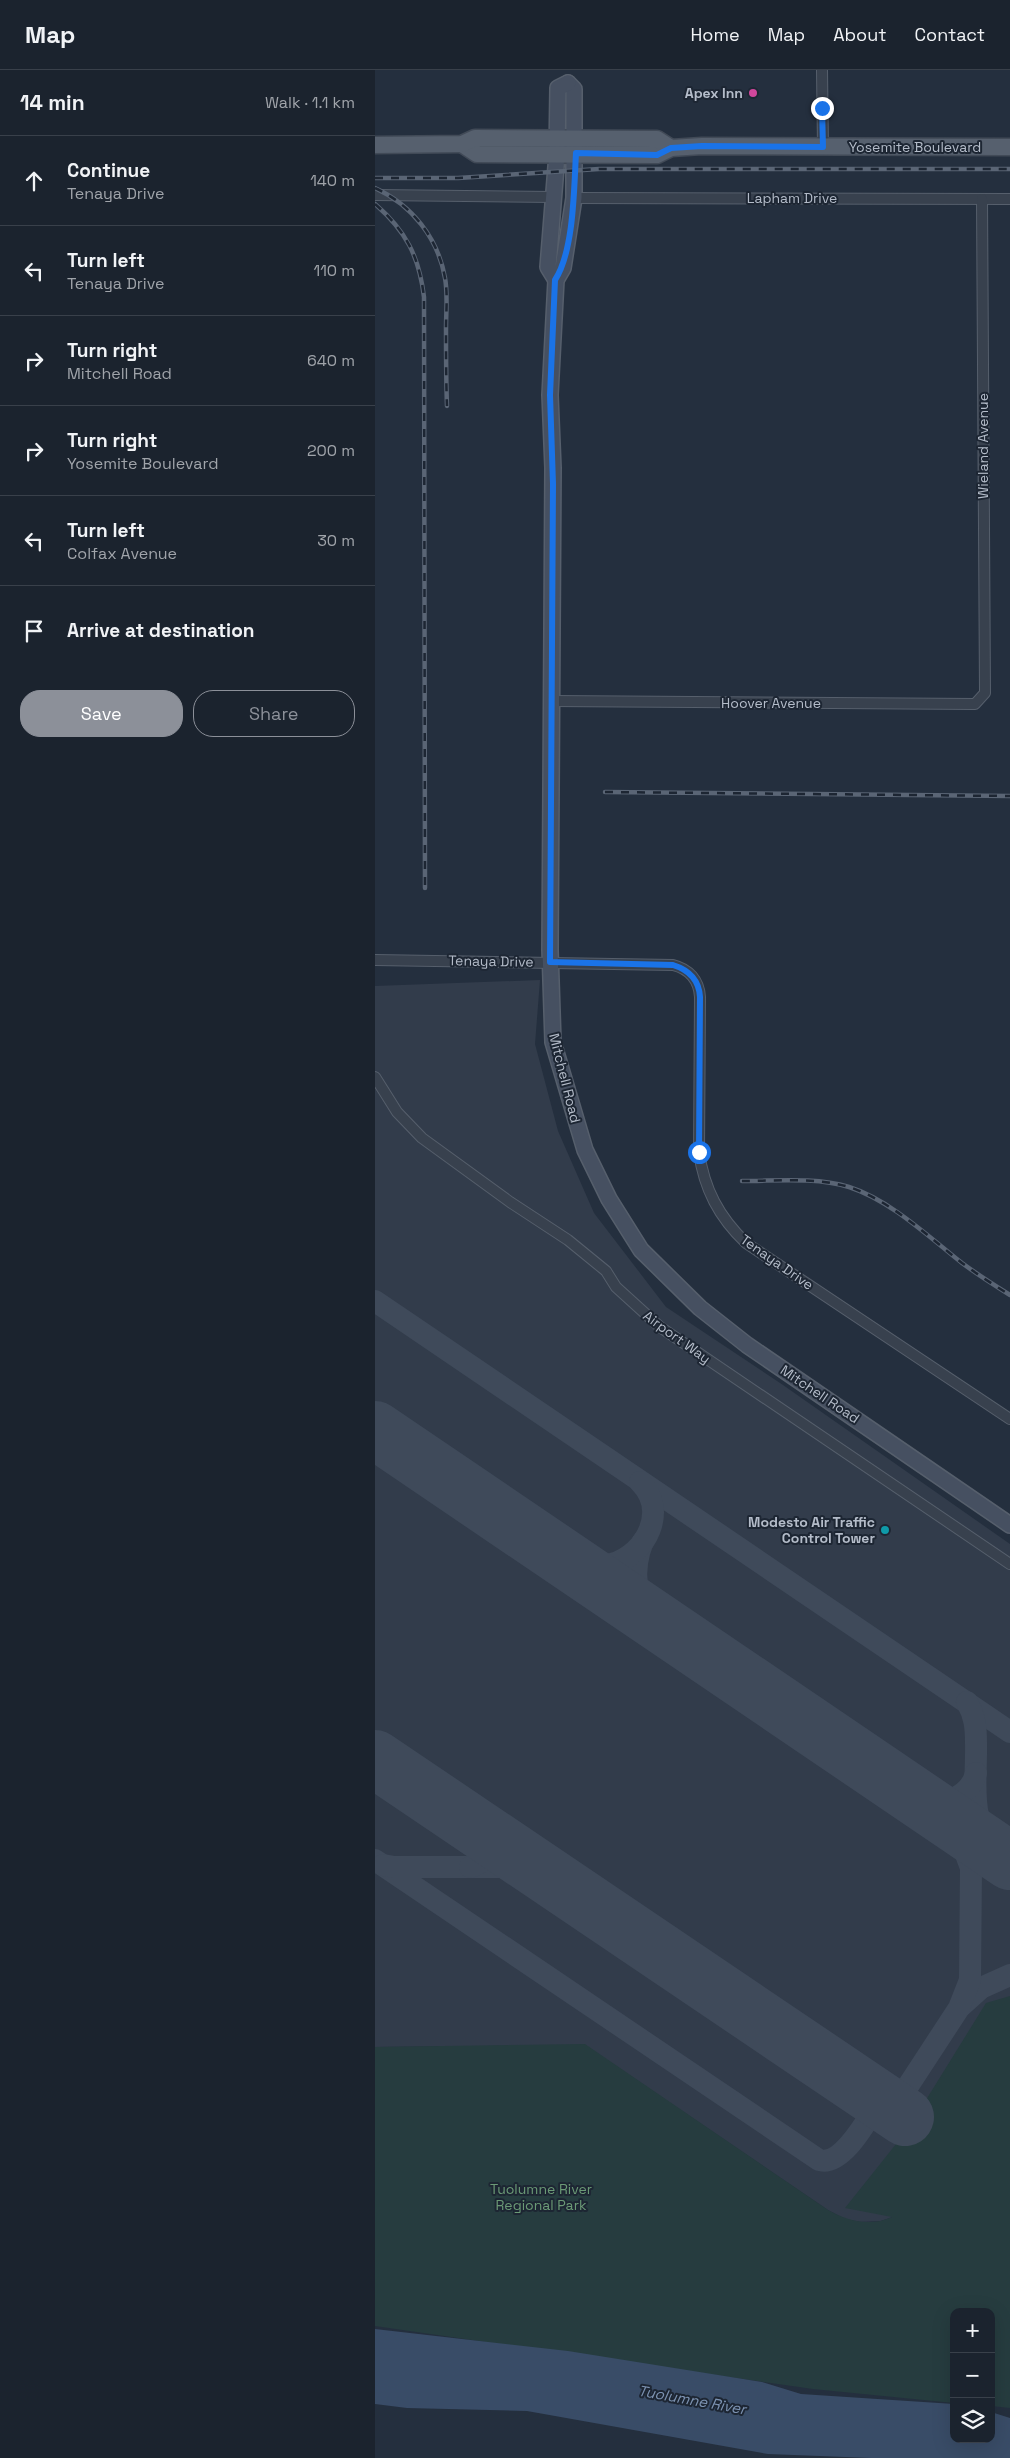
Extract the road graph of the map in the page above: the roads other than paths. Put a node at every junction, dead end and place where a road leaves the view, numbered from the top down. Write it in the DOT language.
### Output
graph roads {
  1 [pos="822,70"];
  2 [pos="568,77"];
  3 [pos="375,145"];
  4 [pos="558,146"];
  5 [pos="576,146"];
  6 [pos="823,147"];
  7 [pos="1010,147"];
  8 [pos="375,195"];
  9 [pos="553,197"];
  10 [pos="574,198"];
  11 [pos="982,199"];
  12 [pos="1010,199"];
  13 [pos="555,280"];
  14 [pos="985,693"];
  15 [pos="552,701"];
  16 [pos="375,960"];
  17 [pos="550,962"];
  18 [pos="375,1077"];
  19 [pos="1010,1419"];
  20 [pos="1010,1524"];
  21 [pos="1010,1564"];
  1 -- 6 [label="street"];
  2 -- 4 [label="main road, Mitchell Road"];
  2 -- 5 [label="main road, Mitchell Road"];
  3 -- 4 [label="main road, Yosemite Boulevard"];
  4 -- 5 [label="main road, Yosemite Boulevard"];
  4 -- 9 [label="main road, Mitchell Road"];
  5 -- 6 [label="main road, Yosemite Boulevard"];
  5 -- 10 [label="main road, Mitchell Road"];
  6 -- 7 [label="main road, Yosemite Boulevard"];
  8 -- 9 [label="street"];
  9 -- 13 [label="main road, Mitchell Road"];
  10 -- 11 [label="street, Lapham Drive"];
  10 -- 13 [label="main road, Mitchell Road"];
  11 -- 12 [label="street, Lapham Drive"];
  11 -- 14 [label="street, Wieland Avenue"];
  13 -- 15 [label="main road, Mitchell Road"];
  14 -- 15 [label="street, Hoover Avenue"];
  15 -- 17 [label="main road, Mitchell Road"];
  16 -- 17 [label="street, Tenaya Drive"];
  17 -- 19 [label="street, Tenaya Drive"];
  17 -- 20 [label="main road, Mitchell Road"];
  18 -- 21 [label="street, Airport Way"];
}
